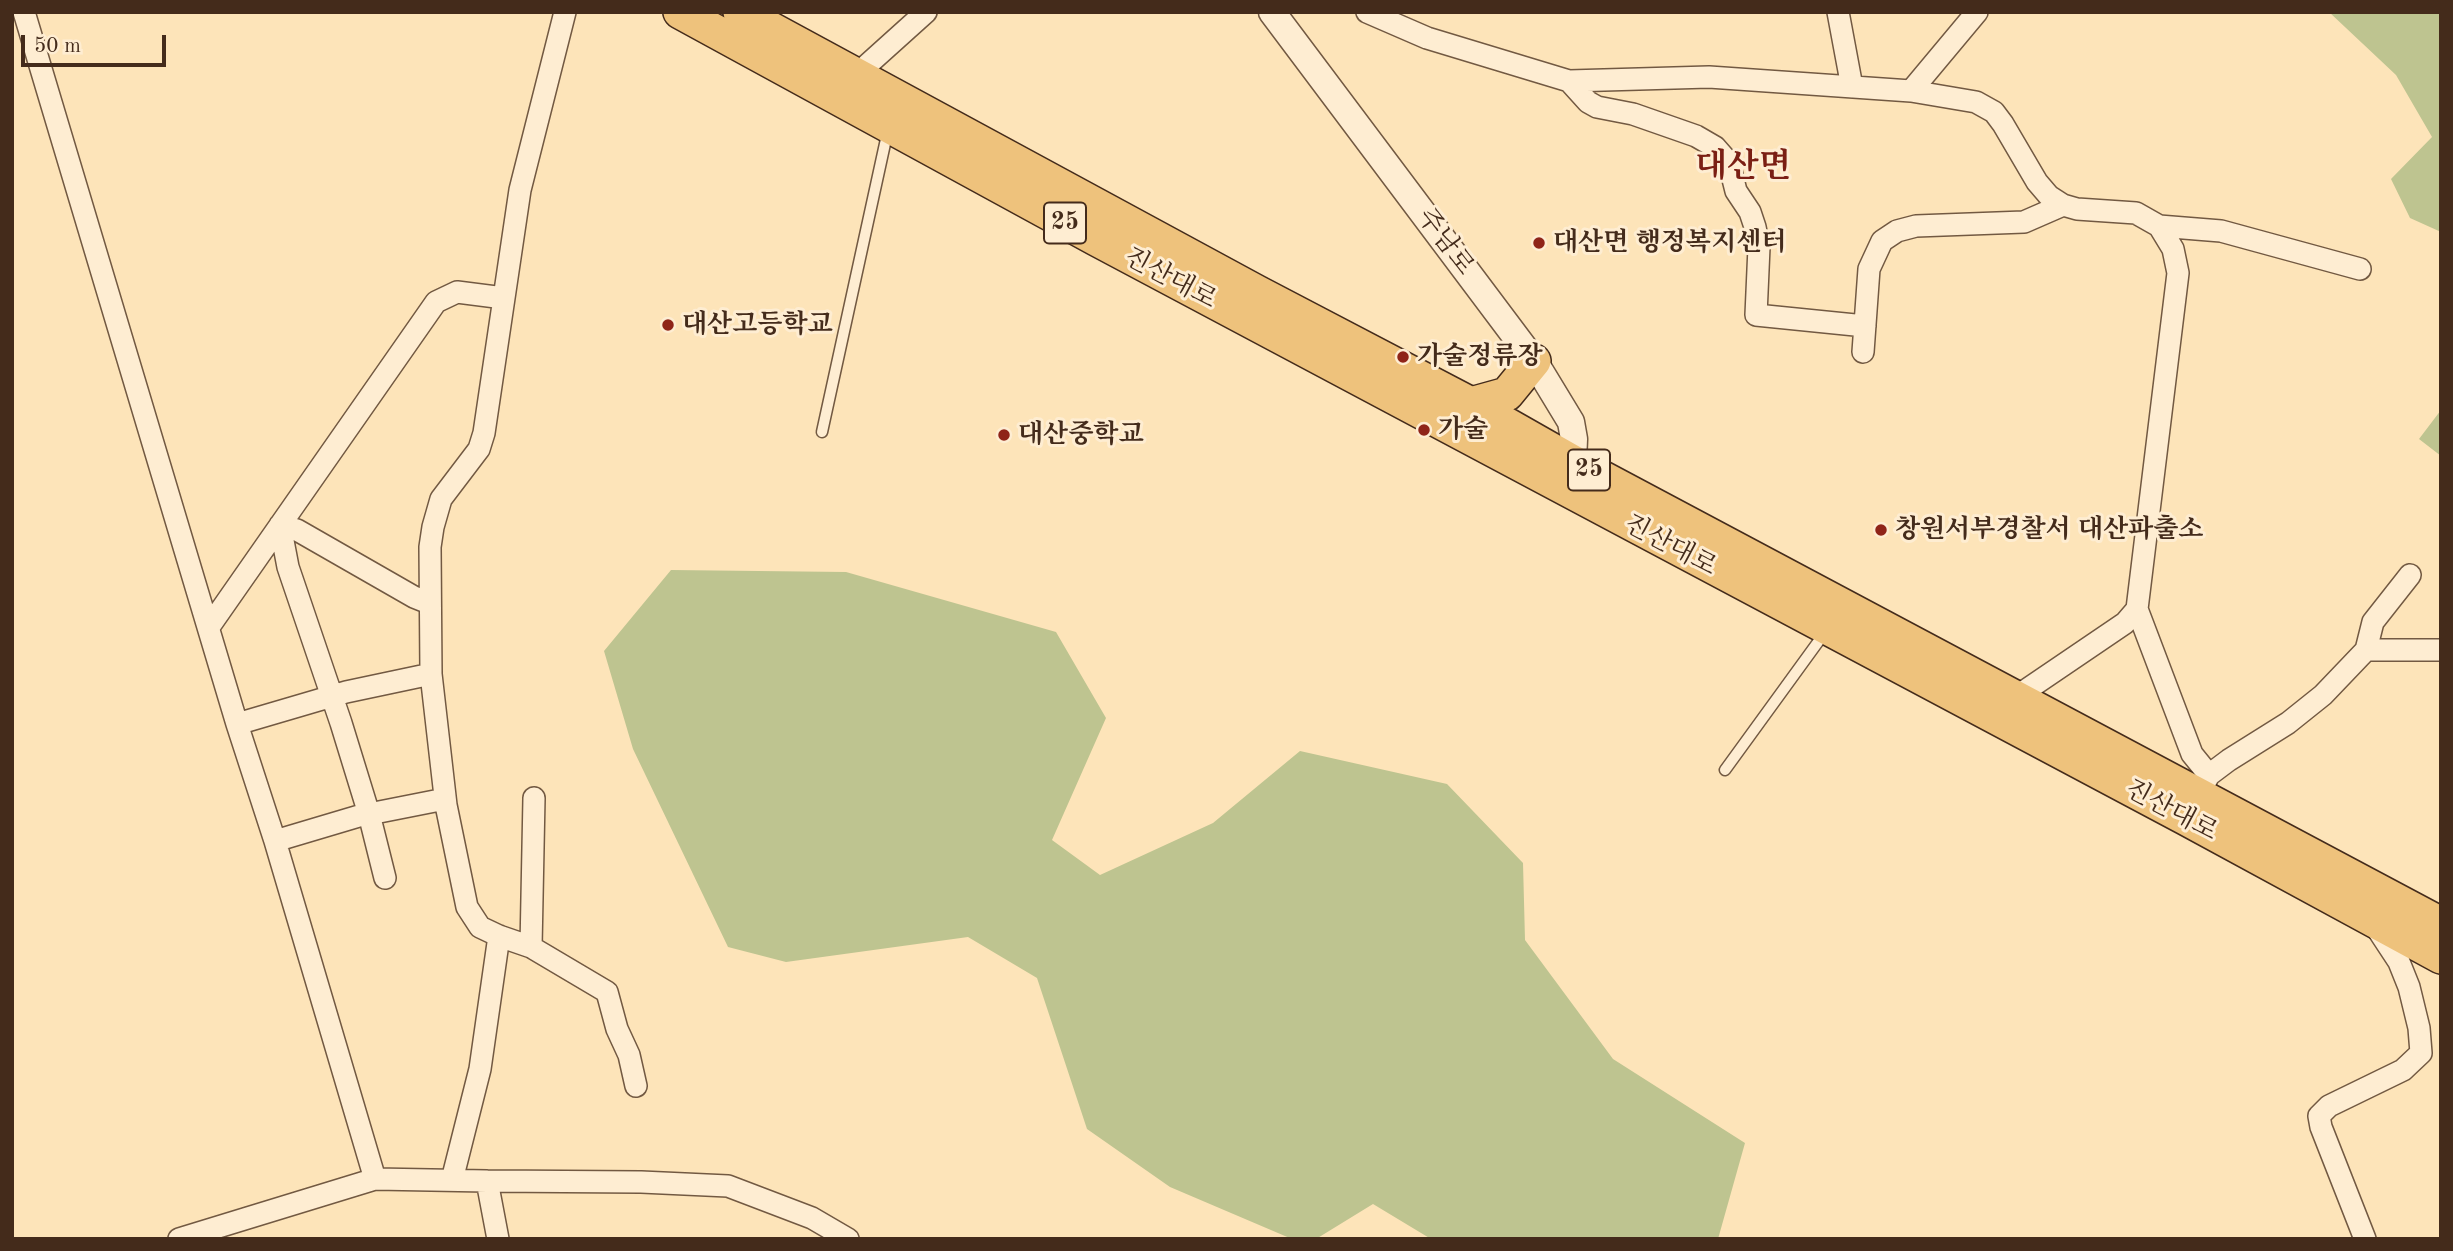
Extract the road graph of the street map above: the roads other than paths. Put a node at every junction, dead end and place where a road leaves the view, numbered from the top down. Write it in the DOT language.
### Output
graph roads {
  1 [pos="24,12"];
  2 [pos="565,12"];
  3 [pos="680,12"];
  4 [pos="740,12"];
  5 [pos="926,12"];
  6 [pos="1272,12"];
  7 [pos="1367,12"];
  8 [pos="1838,12"];
  9 [pos="1977,12"];
  10 [pos="856,75"];
  11 [pos="1569,81"];
  12 [pos="1852,87"];
  13 [pos="1911,91"];
  14 [pos="895,113"];
  15 [pos="2063,205"];
  16 [pos="2158,226"];
  17 [pos="2360,269"];
  18 [pos="504,298"];
  19 [pos="1865,326"];
  20 [pos="1863,352"];
  21 [pos="1534,361"];
  22 [pos="1471,404"];
  23 [pos="822,432"];
  24 [pos="1566,474"];
  25 [pos="280,525"];
  26 [pos="2410,575"];
  27 [pos="429,603"];
  28 [pos="2137,609"];
  29 [pos="1834,617"];
  30 [pos="209,627"];
  31 [pos="2366,650"];
  32 [pos="2441,650"];
  33 [pos="432,674"];
  34 [pos="332,696"];
  35 [pos="2017,697"];
  36 [pos="237,724"];
  37 [pos="1725,770"];
  38 [pos="2198,796"];
  39 [pos="534,798"];
  40 [pos="445,799"];
  41 [pos="369,814"];
  42 [pos="275,841"];
  43 [pos="384,878"];
  44 [pos="2372,903"];
  45 [pos="2441,924"];
  46 [pos="499,936"];
  47 [pos="531,947"];
  48 [pos="2441,957"];
  49 [pos="636,1086"];
  50 [pos="375,1179"];
  51 [pos="452,1180"];
  52 [pos="487,1181"];
  53 [pos="179,1239"];
  54 [pos="498,1239"];
  55 [pos="848,1239"];
  56 [pos="2365,1239"];
  1 -- 30 [label="street"];
  2 -- 18 [label="street"];
  3 -- 14 [label="main road, 진산대로 / 25"];
  4 -- 10 [label="main road, 진산대로 / 25"];
  5 -- 10 [label="street"];
  6 -- 21 [label="street, 주남로"];
  7 -- 11 [label="street"];
  8 -- 12 [label="street"];
  9 -- 13 [label="street"];
  10 -- 14 [label="main road, 진산대로 / 25"];
  11 -- 12 [label="street"];
  11 -- 19 [label="street"];
  12 -- 13 [label="street"];
  13 -- 15 [label="street"];
  14 -- 22 [label="main road, 진산대로 / 25"];
  14 -- 23 [label="lane"];
  14 -- 24 [label="main road, 진산대로 / 25"];
  15 -- 16 [label="street"];
  15 -- 19 [label="street"];
  16 -- 17 [label="street"];
  16 -- 28 [label="street"];
  18 -- 25 [label="street"];
  18 -- 27 [label="street"];
  19 -- 20 [label="street"];
  21 -- 22 [label="main road"];
  21 -- 24 [label="street, 주남로"];
  22 -- 24 [label="main road, 진산대로 / 25"];
  24 -- 29 [label="main road, 진산대로 / 25"];
  25 -- 27 [label="street"];
  25 -- 30 [label="street"];
  25 -- 34 [label="street"];
  26 -- 31 [label="street"];
  27 -- 33 [label="street"];
  28 -- 35 [label="street"];
  28 -- 38 [label="street"];
  29 -- 35 [label="main road, 진산대로 / 25"];
  29 -- 37 [label="lane"];
  29 -- 38 [label="main road, 진산대로 / 25"];
  30 -- 36 [label="street"];
  31 -- 32 [label="street"];
  31 -- 38 [label="street"];
  33 -- 34 [label="street"];
  33 -- 40 [label="street"];
  34 -- 36 [label="street"];
  34 -- 41 [label="street"];
  35 -- 38 [label="main road, 진산대로 / 25"];
  36 -- 42 [label="street"];
  38 -- 44 [label="main road, 진산대로 / 25"];
  39 -- 47 [label="street"];
  40 -- 41 [label="street"];
  40 -- 46 [label="street"];
  41 -- 42 [label="street"];
  41 -- 43 [label="street"];
  42 -- 50 [label="street"];
  44 -- 45 [label="main road, 진산대로 / 25"];
  44 -- 48 [label="main road, 진산대로 / 25"];
  44 -- 56 [label="street"];
  46 -- 47 [label="street"];
  46 -- 51 [label="street"];
  47 -- 49 [label="street"];
  50 -- 51 [label="street"];
  50 -- 53 [label="street"];
  51 -- 52 [label="street"];
  52 -- 54 [label="street"];
  52 -- 55 [label="street"];
}
